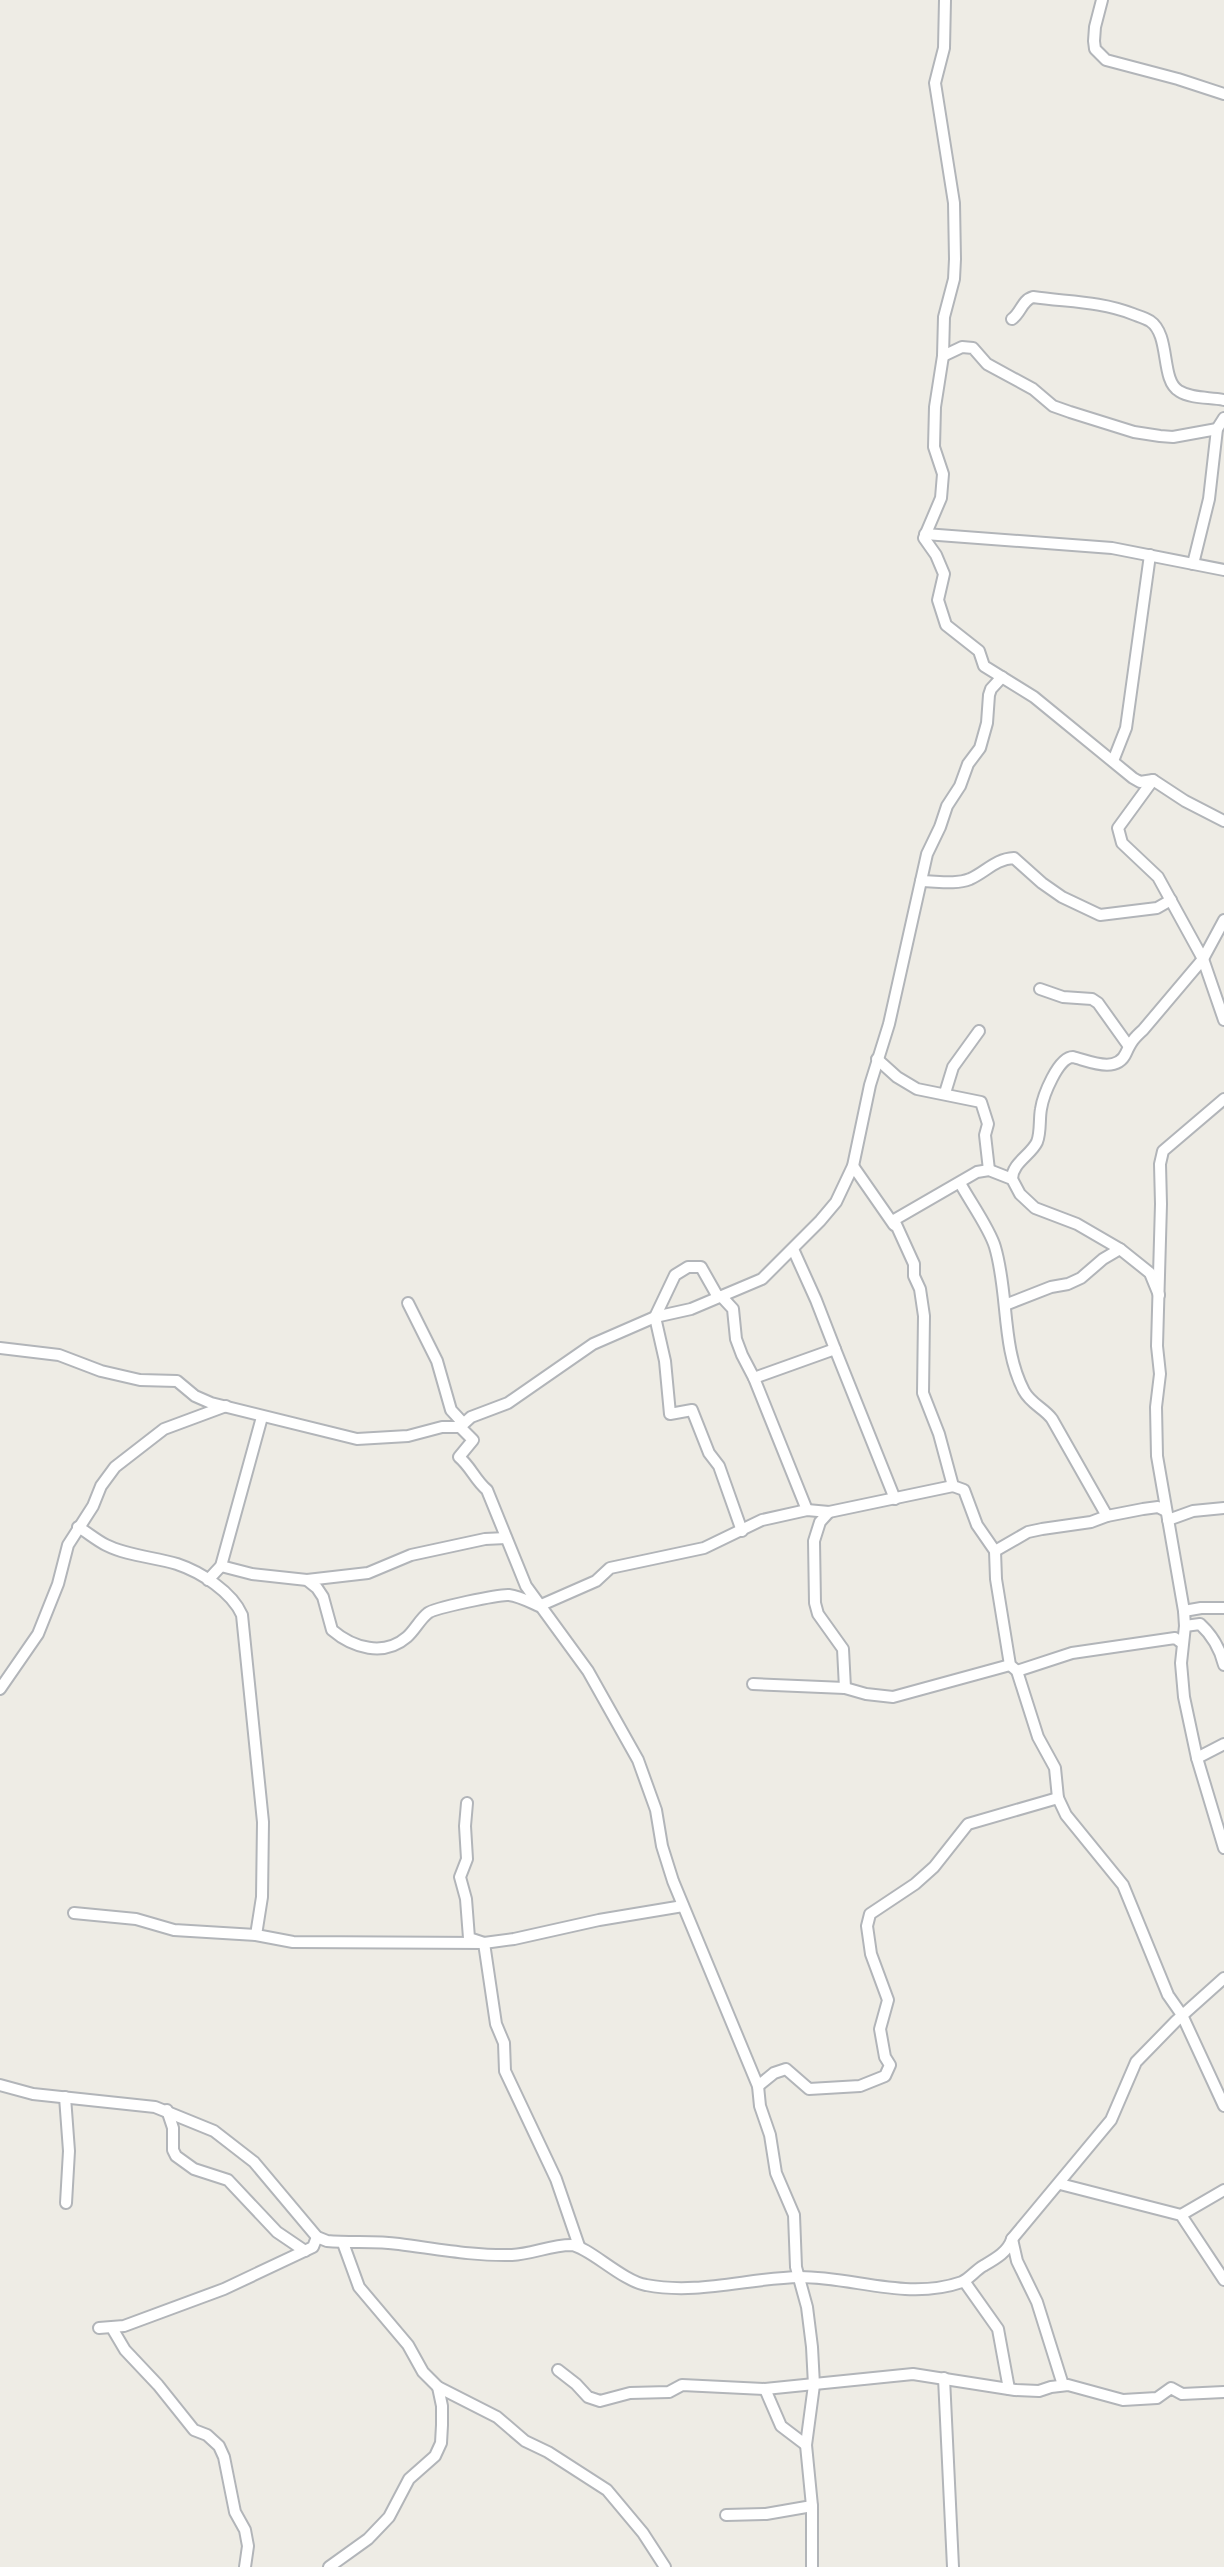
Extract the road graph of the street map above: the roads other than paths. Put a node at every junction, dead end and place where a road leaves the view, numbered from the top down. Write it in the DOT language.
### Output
graph roads {
  1 [pos="945,0"];
  2 [pos="1102,0"];
  3 [pos="1224,94"];
  4 [pos="1012,320"];
  5 [pos="943,356"];
  6 [pos="1224,400"];
  7 [pos="1224,418"];
  8 [pos="1217,429"];
  9 [pos="925,534"];
  10 [pos="1150,555"];
  11 [pos="1193,564"];
  12 [pos="1224,570"];
  13 [pos="1002,677"];
  14 [pos="1113,761"];
  15 [pos="1153,780"];
  16 [pos="1224,820"];
  17 [pos="921,881"];
  18 [pos="1171,900"];
  19 [pos="1224,920"];
  20 [pos="1203,958"];
  21 [pos="1040,989"];
  22 [pos="1224,1020"];
  23 [pos="979,1031"];
  24 [pos="1128,1046"];
  25 [pos="878,1059"];
  26 [pos="945,1093"];
  27 [pos="1224,1099"];
  28 [pos="853,1166"];
  29 [pos="989,1170"];
  30 [pos="1012,1179"];
  31 [pos="960,1183"];
  32 [pos="894,1225"];
  33 [pos="793,1249"];
  34 [pos="1120,1249"];
  35 [pos="1159,1295"];
  36 [pos="720,1297"];
  37 [pos="408,1303"];
  38 [pos="1005,1305"];
  39 [pos="655,1317"];
  40 [pos="0,1348"];
  41 [pos="835,1349"];
  42 [pos="754,1378"];
  43 [pos="226,1406"];
  44 [pos="262,1417"];
  45 [pos="461,1425"];
  46 [pos="953,1486"];
  47 [pos="895,1499"];
  48 [pos="1224,1508"];
  49 [pos="807,1510"];
  50 [pos="829,1512"];
  51 [pos="1107,1516"];
  52 [pos="1167,1516"];
  53 [pos="78,1527"];
  54 [pos="742,1531"];
  55 [pos="506,1538"];
  56 [pos="995,1551"];
  57 [pos="221,1566"];
  58 [pos="208,1580"];
  59 [pos="307,1580"];
  60 [pos="539,1606"];
  61 [pos="1224,1608"];
  62 [pos="1184,1611"];
  63 [pos="1185,1626"];
  64 [pos="1182,1643"];
  65 [pos="1224,1665"];
  66 [pos="1013,1668"];
  67 [pos="753,1684"];
  68 [pos="845,1688"];
  69 [pos="0,1689"];
  70 [pos="1224,1744"];
  71 [pos="1197,1758"];
  72 [pos="1058,1798"];
  73 [pos="467,1803"];
  74 [pos="1224,1848"];
  75 [pos="684,1906"];
  76 [pos="74,1913"];
  77 [pos="256,1935"];
  78 [pos="484,1943"];
  79 [pos="1224,1978"];
  80 [pos="1182,2015"];
  81 [pos="0,2085"];
  82 [pos="758,2086"];
  83 [pos="65,2097"];
  84 [pos="1224,2106"];
  85 [pos="167,2110"];
  86 [pos="1060,2184"];
  87 [pos="1224,2190"];
  88 [pos="66,2203"];
  89 [pos="1181,2215"];
  90 [pos="316,2237"];
  91 [pos="1012,2239"];
  92 [pos="343,2243"];
  93 [pos="579,2246"];
  94 [pos="305,2251"];
  95 [pos="1219,2261"];
  96 [pos="799,2277"];
  97 [pos="1224,2280"];
  98 [pos="964,2281"];
  99 [pos="99,2328"];
  100 [pos="112,2328"];
  101 [pos="558,2370"];
  102 [pos="944,2378"];
  103 [pos="814,2385"];
  104 [pos="1063,2385"];
  105 [pos="438,2387"];
  106 [pos="765,2389"];
  107 [pos="1009,2389"];
  108 [pos="1224,2392"];
  109 [pos="806,2445"];
  110 [pos="812,2506"];
  111 [pos="726,2516"];
  112 [pos="245,2567"];
  113 [pos="329,2567"];
  114 [pos="664,2567"];
  115 [pos="812,2567"];
  116 [pos="953,2567"];
  1 -- 5 [label="street"];
  2 -- 3 [label="street"];
  4 -- 6 [label="street"];
  5 -- 8 [label="street"];
  5 -- 9 [label="street"];
  7 -- 8 [label="street"];
  8 -- 11 [label="street"];
  9 -- 10 [label="street"];
  9 -- 13 [label="street"];
  10 -- 11 [label="street"];
  10 -- 14 [label="street"];
  11 -- 12 [label="street"];
  13 -- 14 [label="street"];
  13 -- 17 [label="street"];
  14 -- 15 [label="street"];
  15 -- 16 [label="street"];
  15 -- 18 [label="street"];
  17 -- 18 [label="street"];
  17 -- 25 [label="street"];
  18 -- 20 [label="street"];
  19 -- 20 [label="street"];
  20 -- 22 [label="street"];
  20 -- 24 [label="street"];
  21 -- 24 [label="street"];
  23 -- 26 [label="street"];
  24 -- 30 [label="street"];
  25 -- 26 [label="street"];
  25 -- 28 [label="street"];
  26 -- 29 [label="street"];
  27 -- 35 [label="street"];
  28 -- 32 [label="street"];
  28 -- 33 [label="street"];
  29 -- 30 [label="street"];
  29 -- 31 [label="street"];
  30 -- 34 [label="street"];
  31 -- 32 [label="street"];
  31 -- 38 [label="street"];
  32 -- 46 [label="street"];
  33 -- 36 [label="street"];
  33 -- 41 [label="street"];
  34 -- 35 [label="street"];
  34 -- 38 [label="street"];
  35 -- 52 [label="street"];
  36 -- 39 [label="street"];
  36 -- 39 [label="street"];
  36 -- 42 [label="street"];
  37 -- 45 [label="street"];
  38 -- 51 [label="street"];
  39 -- 45 [label="street"];
  39 -- 54 [label="street"];
  40 -- 43 [label="street"];
  41 -- 42 [label="street"];
  41 -- 47 [label="street"];
  42 -- 49 [label="street"];
  43 -- 44 [label="street"];
  43 -- 53 [label="street"];
  44 -- 45 [label="street"];
  44 -- 57 [label="street"];
  45 -- 55 [label="street"];
  46 -- 47 [label="street"];
  46 -- 56 [label="street"];
  47 -- 50 [label="street"];
  48 -- 52 [label="street"];
  49 -- 50 [label="street"];
  49 -- 54 [label="street"];
  50 -- 68 [label="street"];
  51 -- 52 [label="street"];
  51 -- 56 [label="street"];
  52 -- 62 [label="street"];
  53 -- 58 [label="street"];
  53 -- 69 [label="street"];
  54 -- 60 [label="street"];
  55 -- 59 [label="street"];
  55 -- 60 [label="street"];
  56 -- 66 [label="street"];
  57 -- 58 [label="street"];
  57 -- 59 [label="street"];
  58 -- 77 [label="street"];
  59 -- 60 [label="street"];
  60 -- 75 [label="street"];
  61 -- 62 [label="street"];
  62 -- 63 [label="street"];
  63 -- 64 [label="street"];
  63 -- 65 [label="street"];
  64 -- 66 [label="street"];
  64 -- 71 [label="street"];
  66 -- 68 [label="street"];
  66 -- 72 [label="street"];
  67 -- 68 [label="street"];
  70 -- 71 [label="street"];
  71 -- 74 [label="street"];
  72 -- 80 [label="street"];
  72 -- 82 [label="street"];
  73 -- 78 [label="street"];
  75 -- 78 [label="street"];
  75 -- 82 [label="street"];
  76 -- 77 [label="street"];
  77 -- 78 [label="street"];
  78 -- 93 [label="street"];
  79 -- 80 [label="street"];
  80 -- 84 [label="street"];
  80 -- 86 [label="street"];
  81 -- 83 [label="street"];
  82 -- 96 [label="street"];
  83 -- 85 [label="street"];
  83 -- 88 [label="street"];
  85 -- 90 [label="street"];
  85 -- 94 [label="street"];
  86 -- 89 [label="street"];
  86 -- 91 [label="street"];
  87 -- 89 [label="street"];
  89 -- 95 [label="street"];
  90 -- 92 [label="street"];
  90 -- 94 [label="street"];
  91 -- 98 [label="street"];
  91 -- 104 [label="street"];
  92 -- 93 [label="street"];
  92 -- 105 [label="street"];
  93 -- 96 [label="street"];
  94 -- 100 [label="street"];
  95 -- 97 [label="street"];
  96 -- 98 [label="street"];
  96 -- 103 [label="street"];
  98 -- 107 [label="street"];
  99 -- 100 [label="street"];
  100 -- 112 [label="street"];
  101 -- 106 [label="street"];
  102 -- 103 [label="street"];
  102 -- 107 [label="street"];
  102 -- 116 [label="street"];
  103 -- 106 [label="street"];
  103 -- 109 [label="street"];
  104 -- 107 [label="street"];
  104 -- 108 [label="street"];
  105 -- 113 [label="street"];
  105 -- 114 [label="street"];
  106 -- 109 [label="street"];
  109 -- 110 [label="street"];
  110 -- 111 [label="street"];
  110 -- 115 [label="street"];
}
